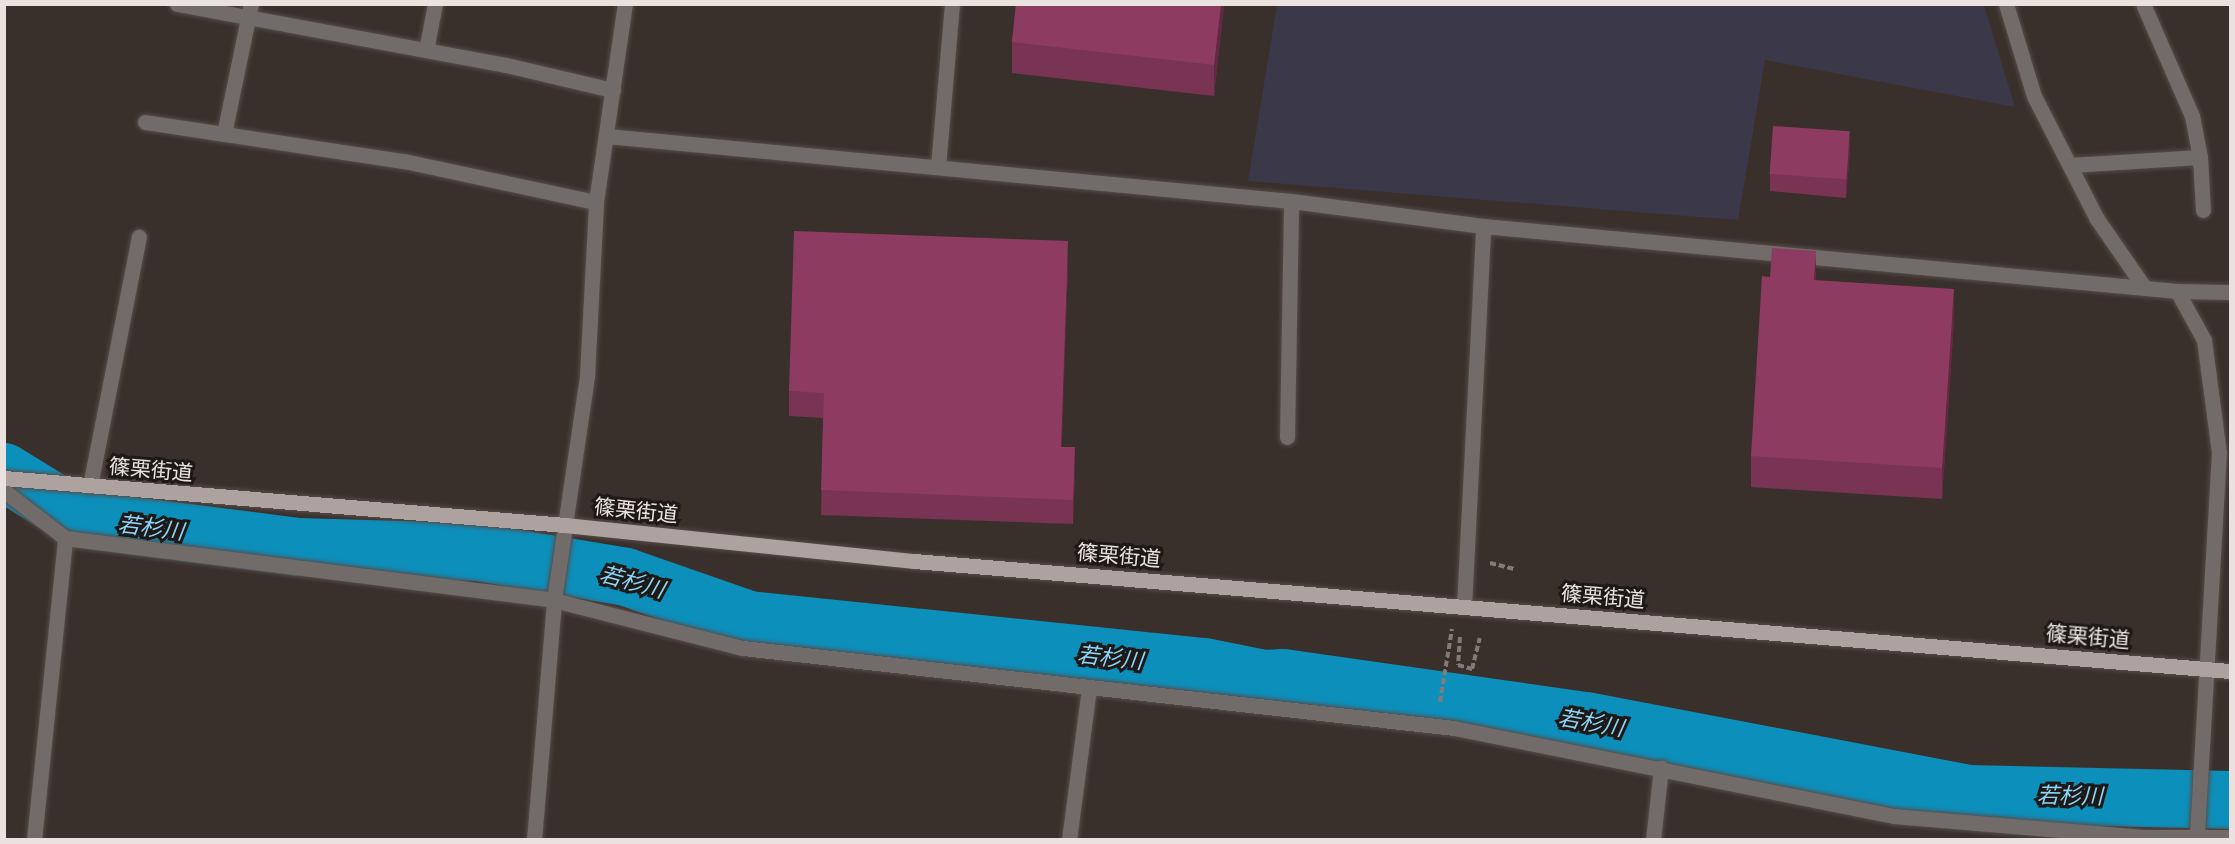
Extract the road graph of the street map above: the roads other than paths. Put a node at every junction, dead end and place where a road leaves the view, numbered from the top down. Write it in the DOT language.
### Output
graph roads {
  1 [pos="177,4"];
  2 [pos="435,4"];
  3 [pos="625,4"];
  4 [pos="952,4"];
  5 [pos="2006,4"];
  6 [pos="2143,4"];
  7 [pos="250,11"];
  8 [pos="426,50"];
  9 [pos="613,90"];
  10 [pos="145,122"];
  11 [pos="224,134"];
  12 [pos="607,136"];
  13 [pos="2200,157"];
  14 [pos="2070,165"];
  15 [pos="938,167"];
  16 [pos="1291,201"];
  17 [pos="596,202"];
  18 [pos="2203,210"];
  19 [pos="1483,226"];
  20 [pos="139,237"];
  21 [pos="2144,287"];
  22 [pos="2177,291"];
  23 [pos="2230,292"];
  24 [pos="1287,437"];
  25 [pos="5,478"];
  26 [pos="84,486"];
  27 [pos="4,491"];
  28 [pos="565,525"];
  29 [pos="65,538"];
  30 [pos="554,600"];
  31 [pos="1459,606"];
  32 [pos="2205,668"];
  33 [pos="2230,671"];
  34 [pos="1089,689"];
  35 [pos="1661,767"];
  36 [pos="2197,836"];
  37 [pos="2230,837"];
  38 [pos="2144,838"];
  39 [pos="34,840"];
  40 [pos="534,840"];
  41 [pos="1069,840"];
  42 [pos="1653,840"];
  1 -- 7 [label="street"];
  2 -- 8 [label="street"];
  3 -- 9 [label="street"];
  4 -- 15 [label="street"];
  5 -- 14 [label="street"];
  6 -- 13 [label="street"];
  7 -- 8 [label="street"];
  7 -- 11 [label="street"];
  8 -- 9 [label="street"];
  9 -- 12 [label="street"];
  10 -- 11 [label="street"];
  11 -- 17 [label="street"];
  12 -- 15 [label="street"];
  12 -- 17 [label="street"];
  13 -- 14 [label="street"];
  13 -- 18 [label="street"];
  14 -- 21 [label="street"];
  15 -- 16 [label="street"];
  16 -- 19 [label="street"];
  16 -- 24 [label="street"];
  17 -- 28 [label="street"];
  19 -- 21 [label="street"];
  19 -- 31 [label="street"];
  20 -- 26 [label="street"];
  21 -- 22 [label="street"];
  22 -- 23 [label="street"];
  22 -- 32 [label="street"];
  25 -- 26 [label="main road, 篠栗街道"];
  26 -- 28 [label="main road, 篠栗街道"];
  27 -- 29 [label="street"];
  28 -- 30 [label="street"];
  28 -- 31 [label="main road, 篠栗街道"];
  29 -- 30 [label="street"];
  29 -- 39 [label="street"];
  30 -- 34 [label="street"];
  30 -- 40 [label="street"];
  31 -- 32 [label="main road, 篠栗街道"];
  32 -- 33 [label="main road, 篠栗街道"];
  32 -- 36 [label="street"];
  34 -- 35 [label="street"];
  34 -- 41 [label="street"];
  35 -- 38 [label="street"];
  35 -- 42 [label="street"];
  36 -- 37 [label="street"];
  36 -- 38 [label="street"];
}
